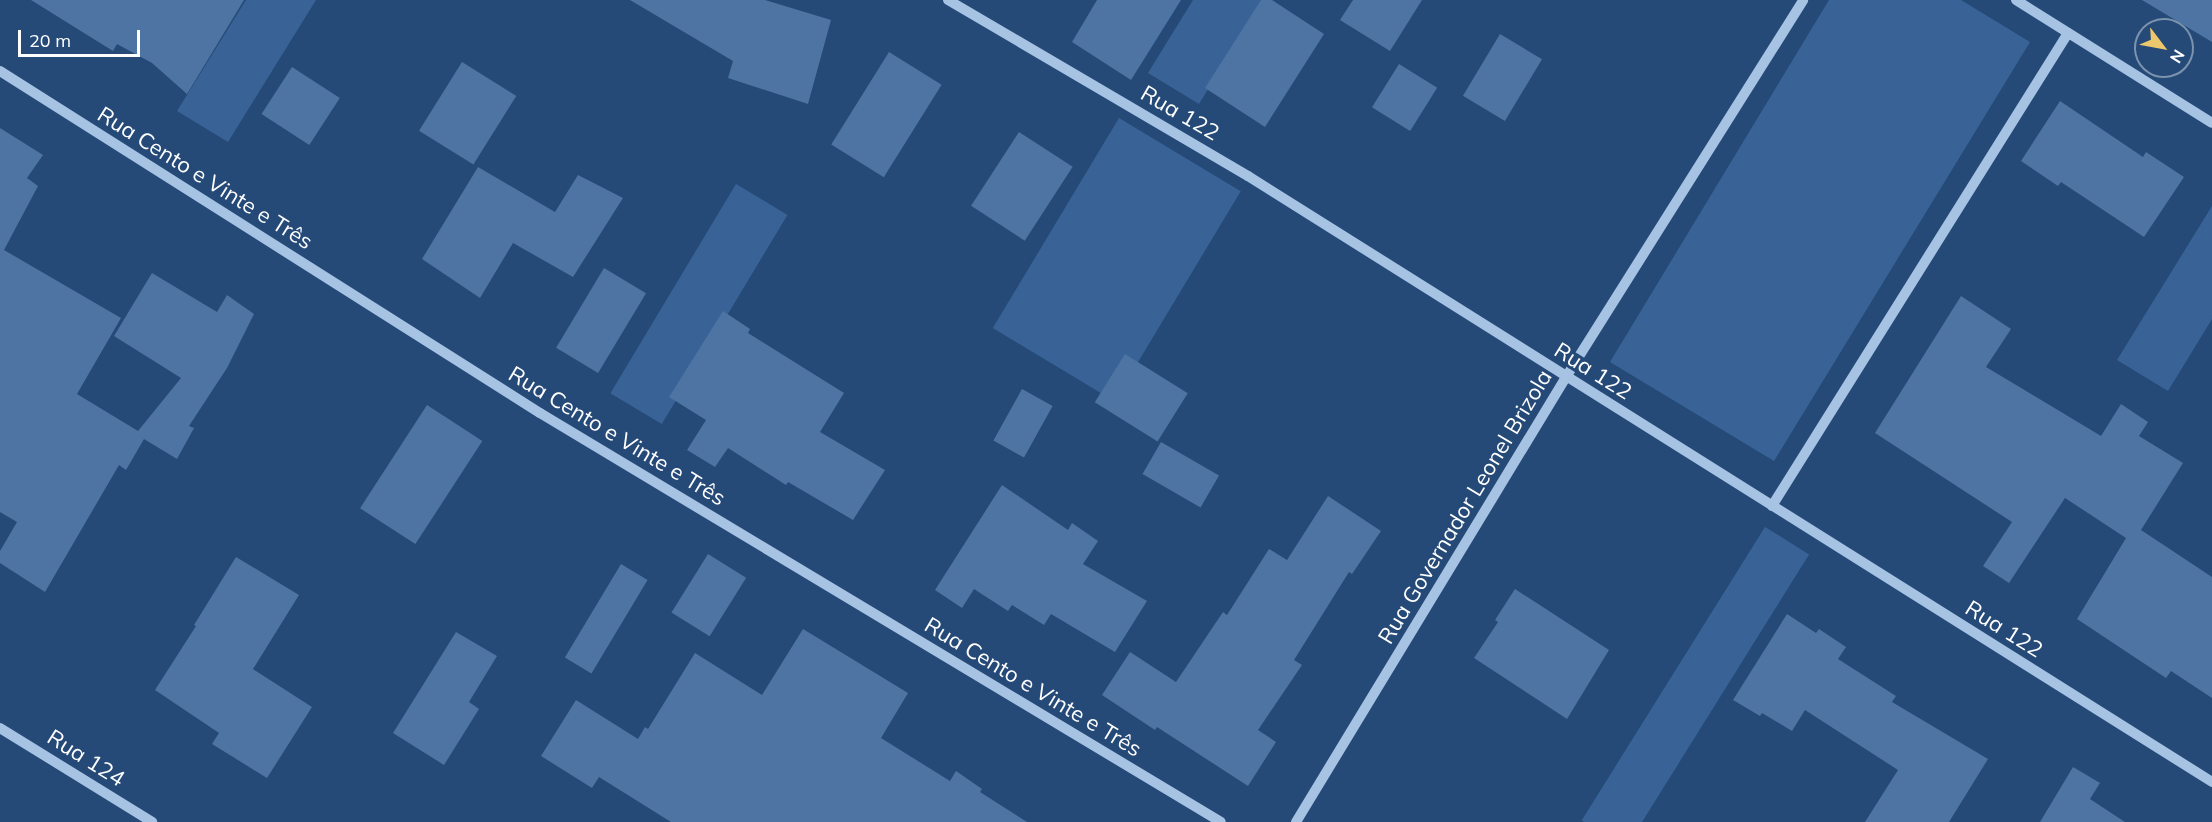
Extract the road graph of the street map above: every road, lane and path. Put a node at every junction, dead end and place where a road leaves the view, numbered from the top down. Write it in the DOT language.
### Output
graph roads {
  1 [pos="948,0"];
  2 [pos="1803,0"];
  3 [pos="2016,0"];
  4 [pos="2068,33"];
  5 [pos="0,71"];
  6 [pos="2212,123"];
  7 [pos="1566,377"];
  8 [pos="1772,506"];
  9 [pos="0,728"];
  10 [pos="2212,782"];
  11 [pos="152,822"];
  12 [pos="1221,822"];
  13 [pos="1296,822"];
  1 -- 7 [label="street, Rua 122"];
  2 -- 7 [label="street, Rua Governador Leonel Brizola"];
  3 -- 4 [label="street"];
  4 -- 6 [label="street"];
  4 -- 8 [label="street"];
  5 -- 12 [label="street, Rua Cento e Vinte e Três"];
  7 -- 8 [label="street, Rua 122"];
  7 -- 13 [label="street, Rua Governador Leonel Brizola"];
  8 -- 10 [label="street, Rua 122"];
  9 -- 11 [label="street, Rua 124"];
}
